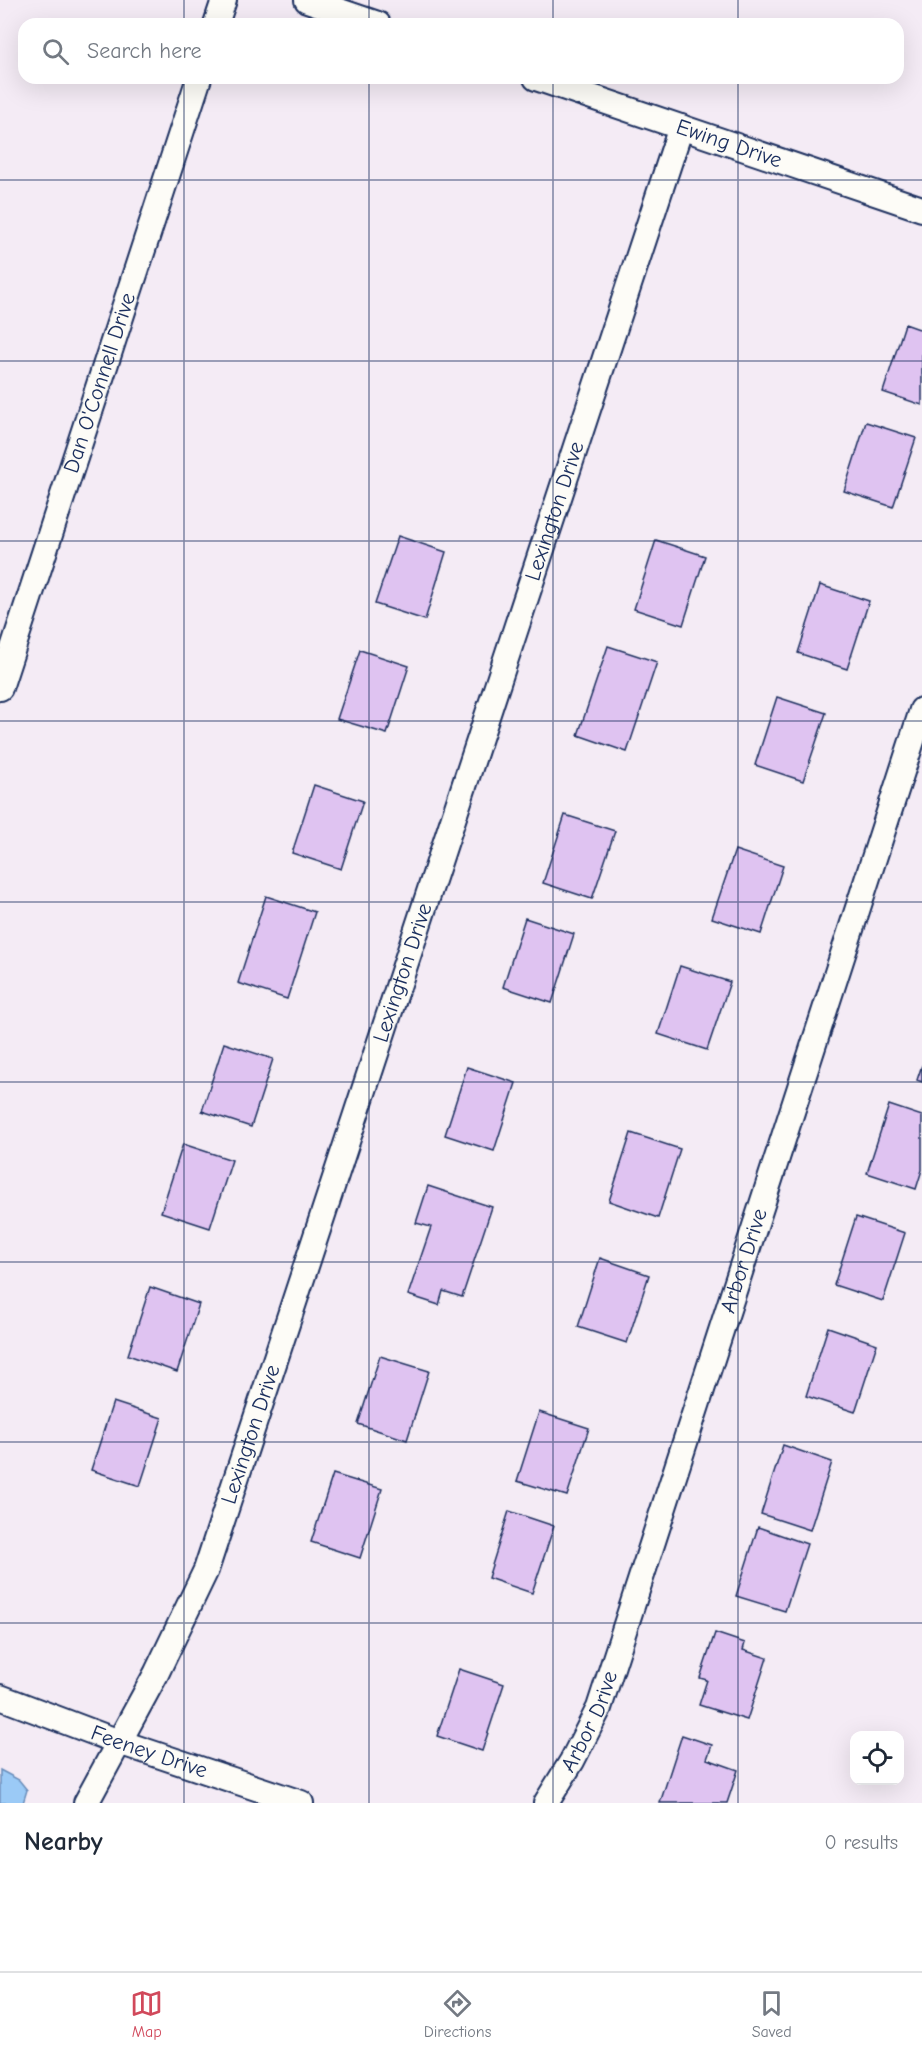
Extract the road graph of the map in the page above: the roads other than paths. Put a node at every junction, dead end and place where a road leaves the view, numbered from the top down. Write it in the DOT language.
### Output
graph roads {
  1 [pos="224,0"];
  2 [pos="307,0"];
  3 [pos="218,18"];
  4 [pos="360,18"];
  5 [pos="197,84"];
  6 [pos="554,84"];
  7 [pos="681,127"];
  8 [pos="922,209"];
  9 [pos="0,688"];
  10 [pos="922,710"];
  11 [pos="0,1697"];
  12 [pos="119,1742"];
  13 [pos="86,1803"];
  14 [pos="301,1803"];
  15 [pos="546,1803"];
  1 -- 3 [label="street"];
  2 -- 4 [label="street"];
  5 -- 9 [label="street, Dan O'Connell Drive"];
  6 -- 7 [label="street, Ewing Drive"];
  7 -- 8 [label="street, Ewing Drive"];
  7 -- 12 [label="street, Lexington Drive"];
  10 -- 15 [label="street, Arbor Drive"];
  11 -- 12 [label="street, Feeney Drive"];
  12 -- 13 [label="street, Lexington Drive"];
  12 -- 14 [label="street, Feeney Drive"];
}
